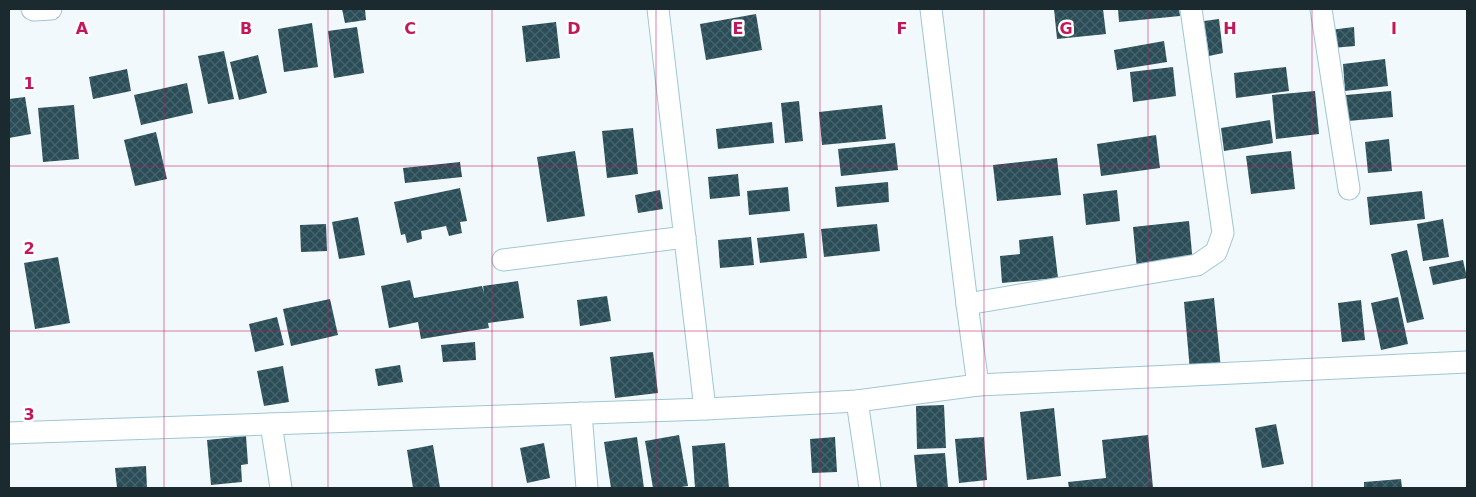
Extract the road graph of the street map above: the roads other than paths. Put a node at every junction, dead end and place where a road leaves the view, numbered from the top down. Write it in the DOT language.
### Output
graph roads {
  1 [pos="32,9"];
  2 [pos="51,9"];
  3 [pos="658,9"];
  4 [pos="931,9"];
  5 [pos="1191,9"];
  6 [pos="1321,9"];
  7 [pos="1349,190"];
  8 [pos="685,237"];
  9 [pos="503,260"];
  10 [pos="967,304"];
  11 [pos="1467,362"];
  12 [pos="978,385"];
  13 [pos="857,401"];
  14 [pos="705,409"];
  15 [pos="581,413"];
  16 [pos="271,424"];
  17 [pos="9,433"];
  18 [pos="280,488"];
  19 [pos="587,488"];
  20 [pos="870,488"];
  1 -- 2 [label="street"];
  3 -- 8 [label="street"];
  4 -- 10 [label="street"];
  5 -- 10 [label="street"];
  6 -- 7 [label="street"];
  8 -- 9 [label="street"];
  8 -- 14 [label="street"];
  10 -- 12 [label="street"];
  11 -- 12 [label="street"];
  12 -- 13 [label="street"];
  13 -- 14 [label="street"];
  13 -- 20 [label="street"];
  14 -- 15 [label="street"];
  15 -- 16 [label="street"];
  15 -- 19 [label="street"];
  16 -- 17 [label="street"];
  16 -- 18 [label="street"];
}
